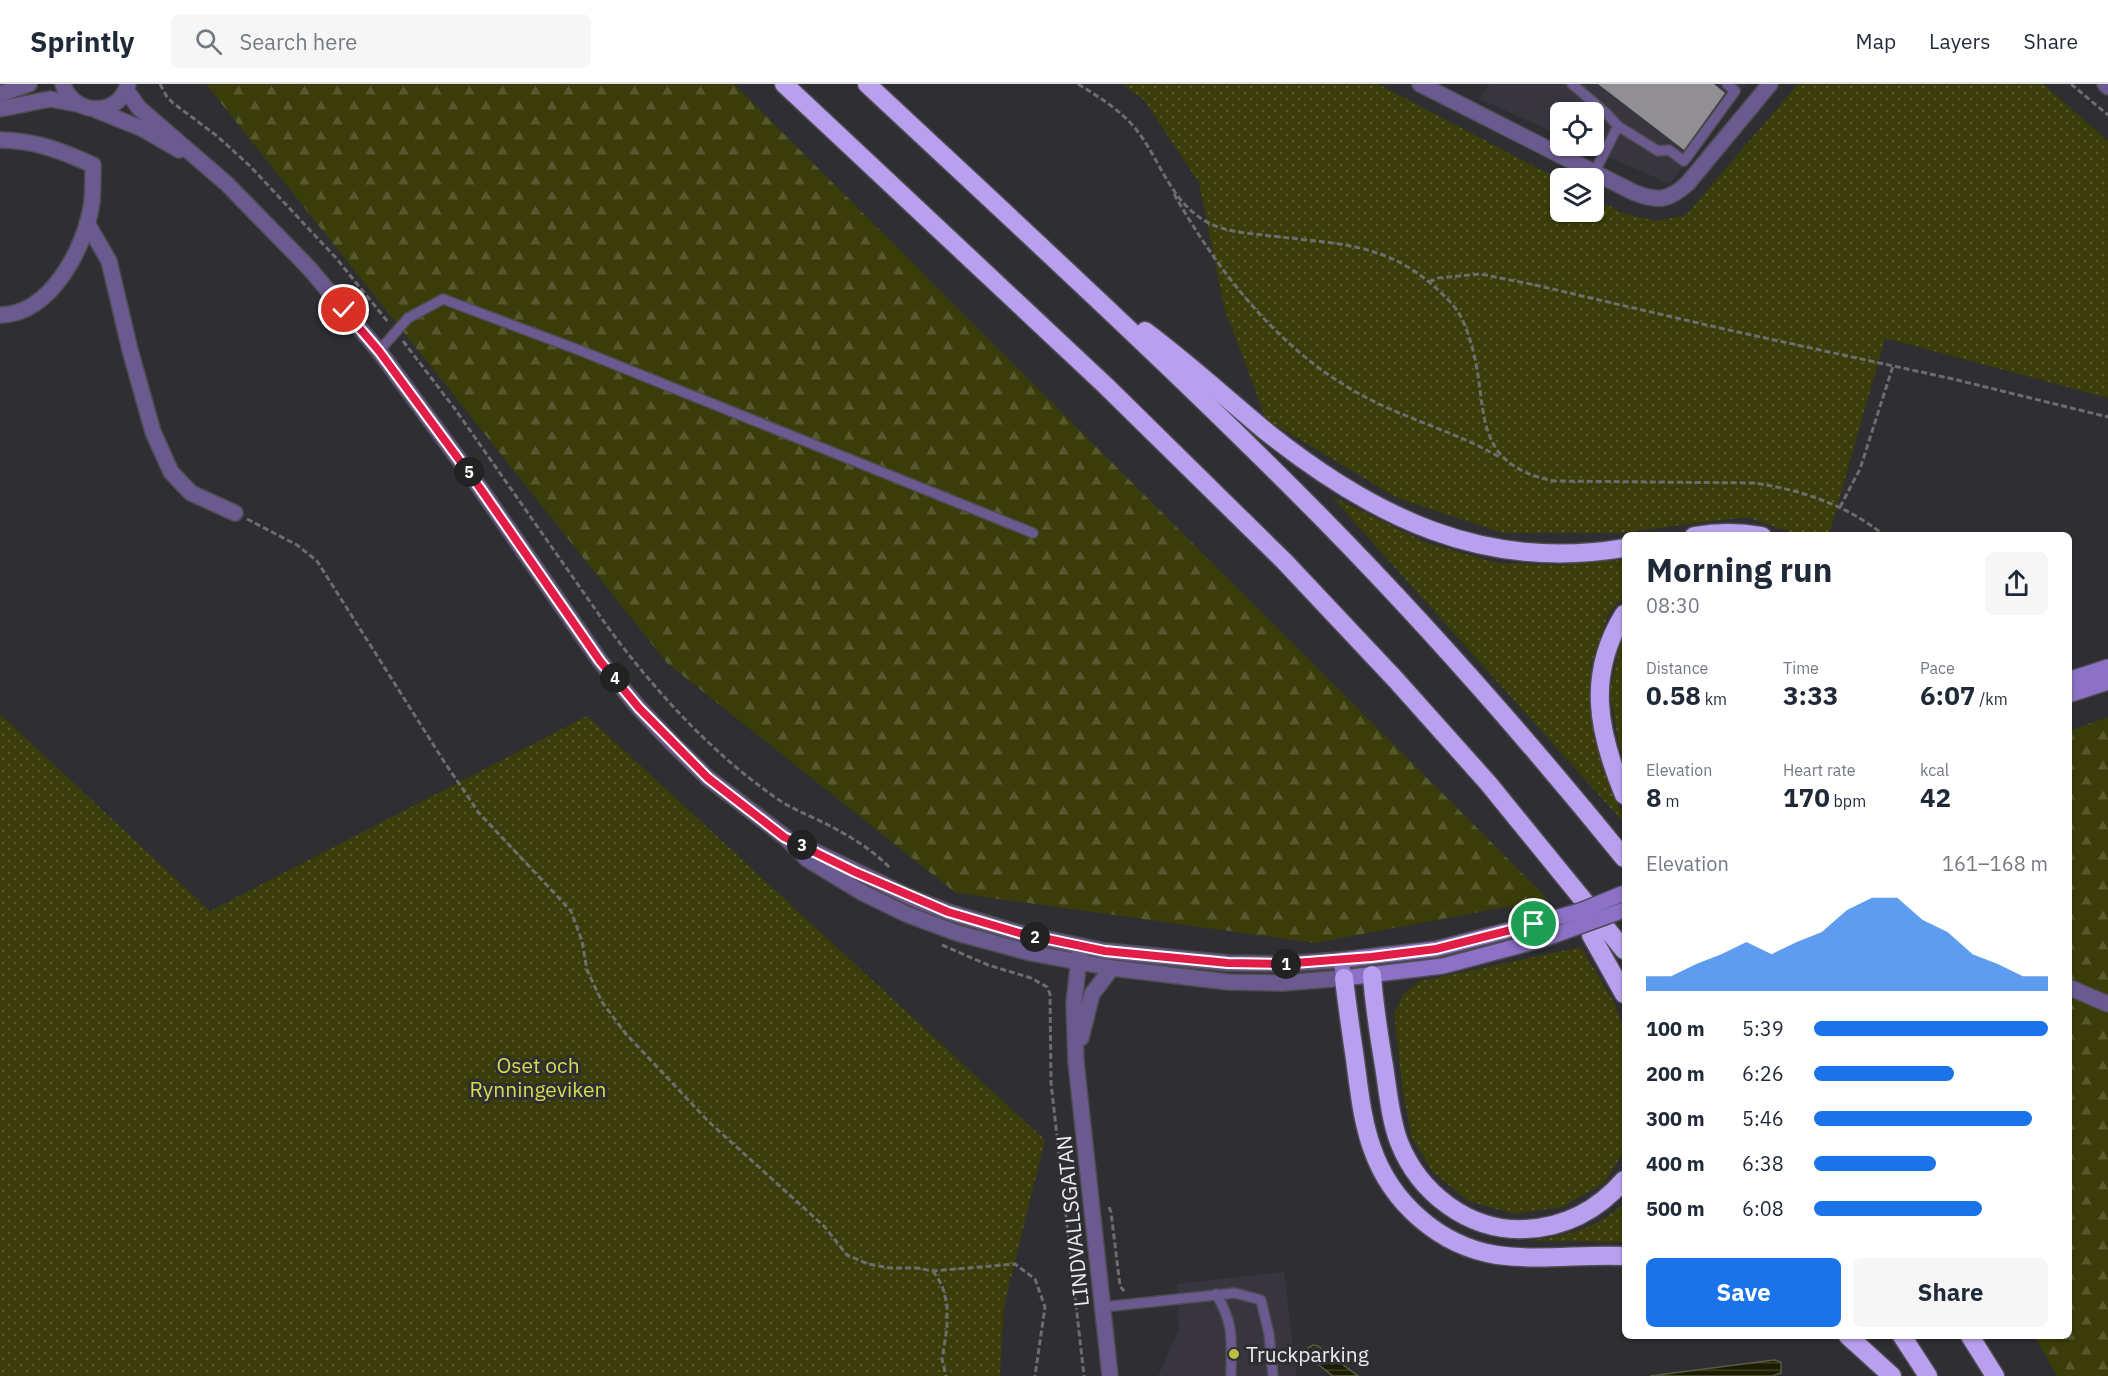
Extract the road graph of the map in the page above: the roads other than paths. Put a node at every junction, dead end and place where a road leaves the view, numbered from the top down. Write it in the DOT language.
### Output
graph roads {
  1 [pos="29,84"];
  2 [pos="63,84"];
  3 [pos="784,84"];
  4 [pos="867,84"];
  5 [pos="1420,84"];
  6 [pos="1572,84"];
  7 [pos="1727,84"];
  8 [pos="1770,84"];
  9 [pos="127,87"];
  10 [pos="0,94"];
  11 [pos="77,104"];
  12 [pos="0,109"];
  13 [pos="96,110"];
  14 [pos="1618,126"];
  15 [pos="0,140"];
  16 [pos="204,162"];
  17 [pos="1586,168"];
  18 [pos="1596,168"];
  19 [pos="1604,177"];
  20 [pos="979,189"];
  21 [pos="87,223"];
  22 [pos="0,315"];
  23 [pos="379,351"];
  24 [pos="235,513"];
  25 [pos="1032,532"];
  26 [pos="1622,548"];
  27 [pos="1622,617"];
  28 [pos="2108,667"];
  29 [pos="2072,679"];
  30 [pos="2108,682"];
  31 [pos="2072,694"];
  32 [pos="1622,789"];
  33 [pos="784,837"];
  34 [pos="1622,856"];
  35 [pos="1622,894"];
  36 [pos="1588,905"];
  37 [pos="1622,911"];
  38 [pos="1080,946"];
  39 [pos="1622,948"];
  40 [pos="1078,962"];
  41 [pos="1372,966"];
  42 [pos="1112,968"];
  43 [pos="1342,969"];
  44 [pos="2072,989"];
  45 [pos="1622,990"];
  46 [pos="2108,1004"];
  47 [pos="1076,1062"];
  48 [pos="1622,1182"];
  49 [pos="1622,1256"];
  50 [pos="1216,1294"];
  51 [pos="1102,1307"];
  52 [pos="1851,1339"];
  53 [pos="1904,1339"];
  54 [pos="1972,1339"];
  55 [pos="1110,1376"];
  56 [pos="1231,1376"];
  57 [pos="1273,1376"];
  58 [pos="1892,1376"];
  59 [pos="1928,1376"];
  60 [pos="1995,1376"];
  1 -- 10 [label="street"];
  2 -- 11 [label="street"];
  3 -- 36 [label="highway"];
  4 -- 20 [label="highway"];
  5 -- 17 [label="street"];
  6 -- 14 [label="lane"];
  7 -- 14 [label="lane"];
  8 -- 19 [label="street"];
  9 -- 13 [label="street"];
  9 -- 16 [label="street"];
  11 -- 12 [label="street"];
  11 -- 13 [label="street"];
  13 -- 16 [label="street"];
  14 -- 18 [label="lane"];
  15 -- 21 [label="street"];
  16 -- 23 [label="street"];
  20 -- 26 [label="highway"];
  20 -- 34 [label="highway"];
  21 -- 22 [label="street"];
  21 -- 24 [label="street"];
  23 -- 25 [label="lane"];
  23 -- 33 [label="street"];
  27 -- 32 [label="highway"];
  28 -- 29 [label="main road"];
  30 -- 31 [label="main road"];
  33 -- 38 [label="street"];
  33 -- 40 [label="street"];
  35 -- 41 [label="main road, bridge"];
  36 -- 39 [label="highway"];
  36 -- 45 [label="highway"];
  37 -- 41 [label="main road, bridge"];
  38 -- 40 [label="street, LINDVALLSGATAN"];
  38 -- 43 [label="street"];
  40 -- 42 [label="street"];
  40 -- 47 [label="street, LINDVALLSGATAN"];
  41 -- 43 [label="main road"];
  41 -- 48 [label="highway"];
  42 -- 43 [label="street"];
  42 -- 47 [label="street, LINDVALLSGATAN"];
  43 -- 49 [label="highway"];
  44 -- 46 [label="street"];
  47 -- 51 [label="street, LINDVALLSGATAN"];
  50 -- 51 [label="lane"];
  50 -- 56 [label="lane"];
  50 -- 57 [label="lane"];
  51 -- 55 [label="street, LINDVALLSGATAN"];
  52 -- 58 [label="highway"];
  53 -- 59 [label="highway"];
  54 -- 60 [label="highway"];
}
